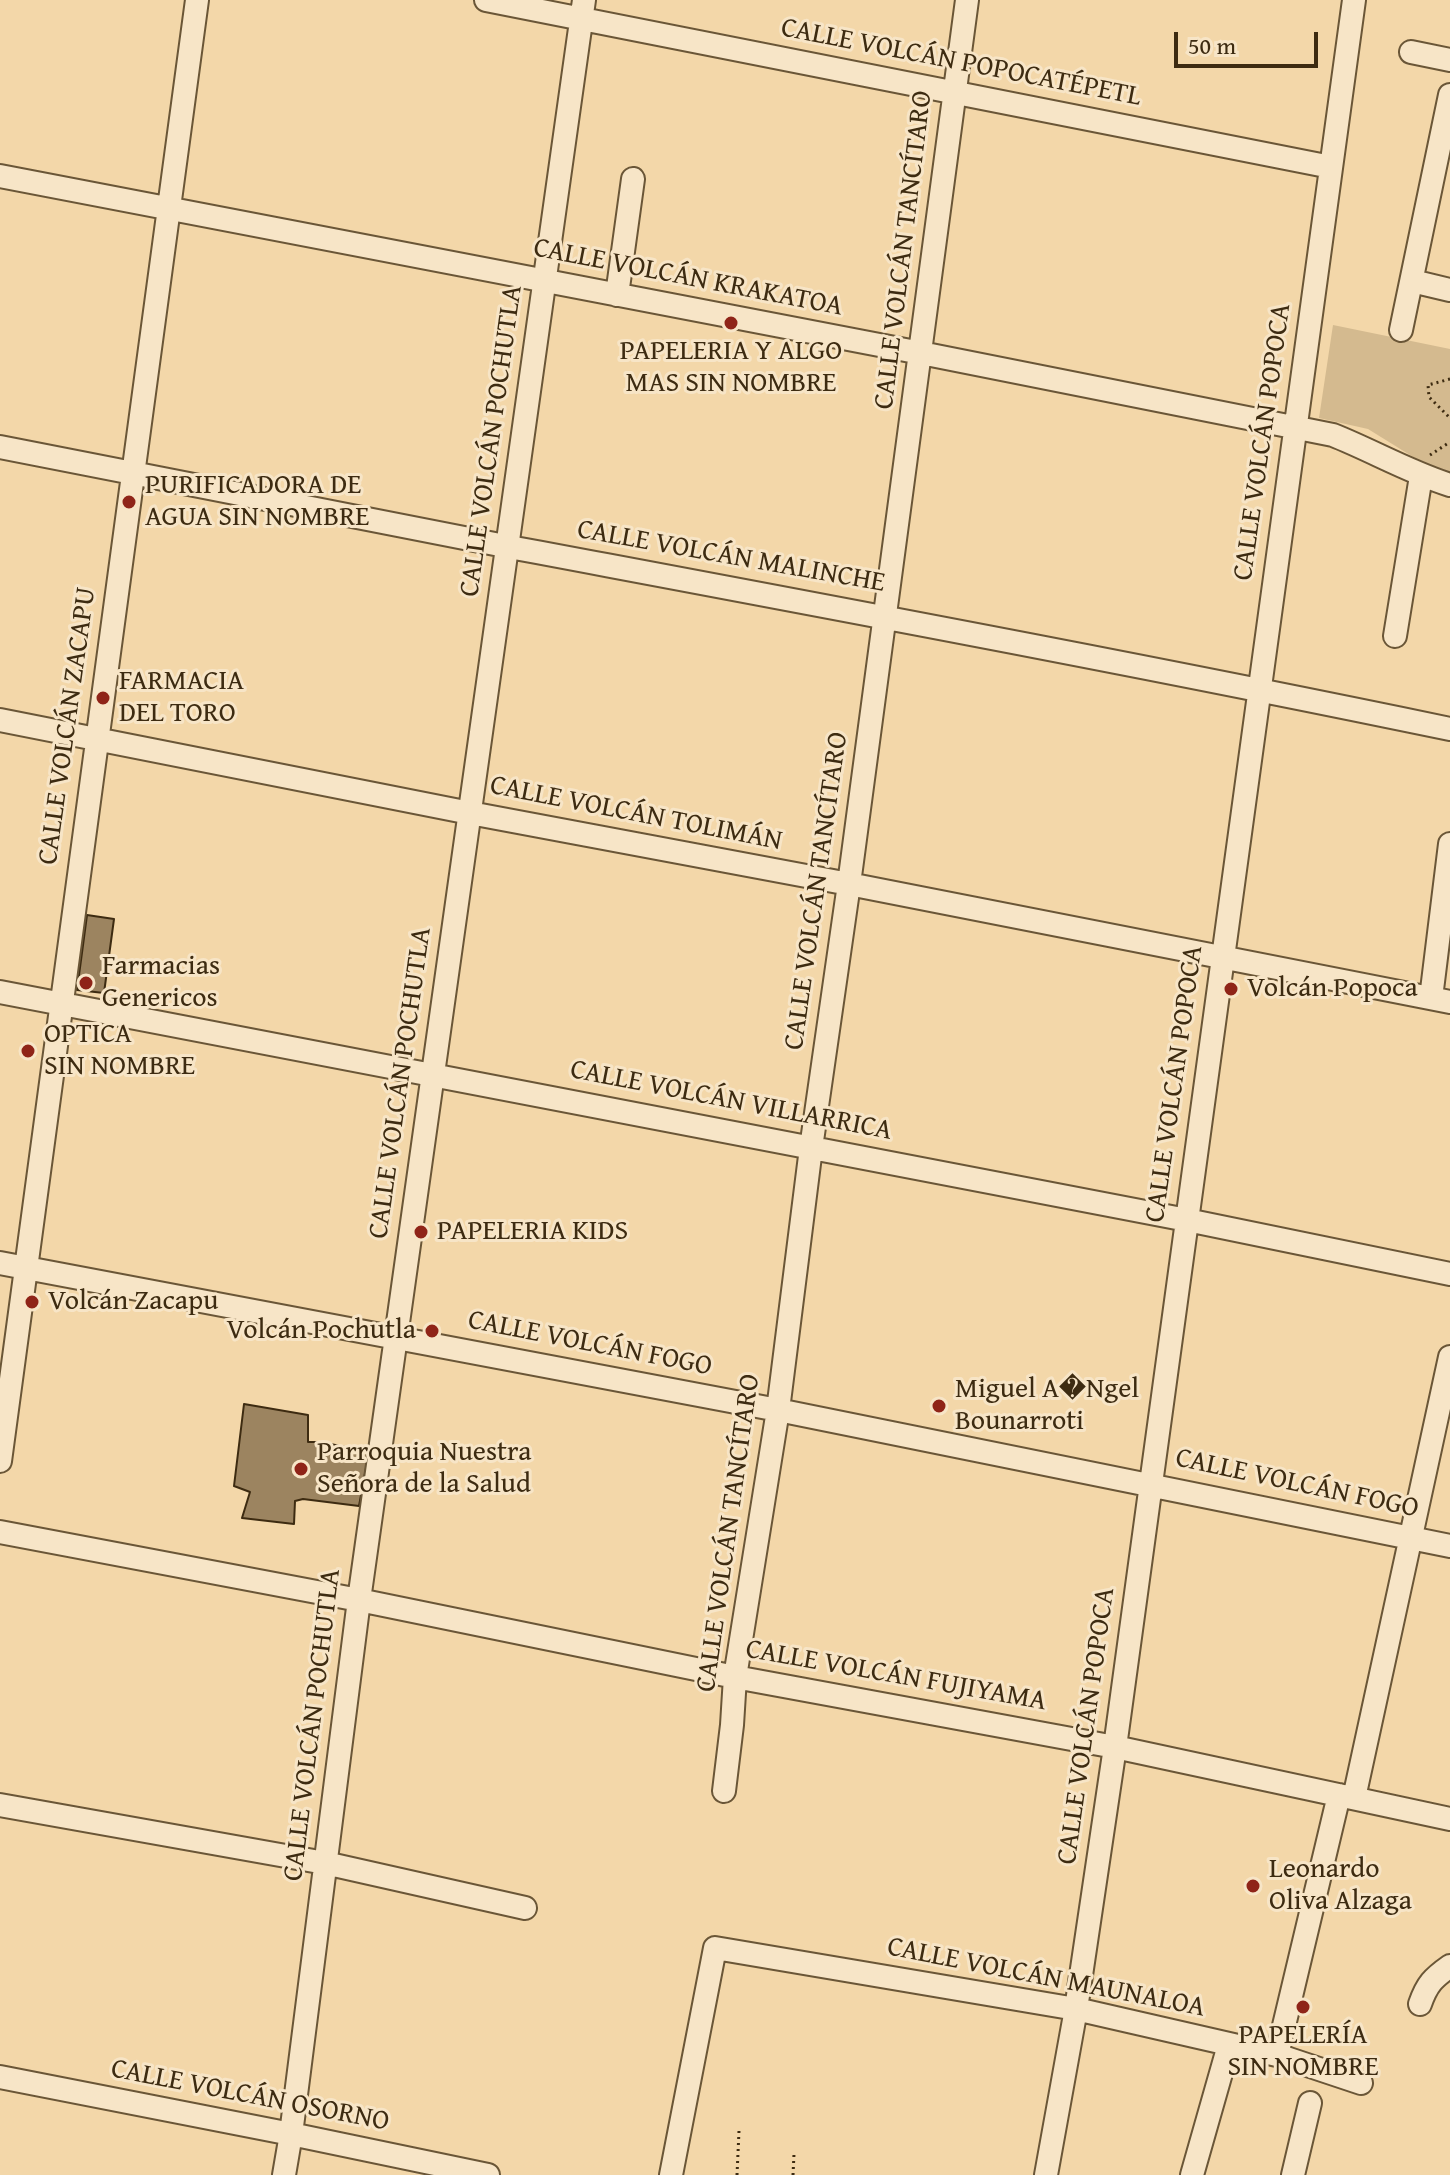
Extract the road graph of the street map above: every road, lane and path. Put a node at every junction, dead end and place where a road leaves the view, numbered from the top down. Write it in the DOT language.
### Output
graph roads {
  1 [pos="197,0"];
  2 [pos="486,0"];
  3 [pos="967,0"];
  4 [pos="1354,0"];
  5 [pos="582,9"];
  6 [pos="1411,52"];
  7 [pos="1450,60"];
  8 [pos="955,92"];
  9 [pos="1450,95"];
  10 [pos="1331,167"];
  11 [pos="1442,174"];
  12 [pos="0,176"];
  13 [pos="633,179"];
  14 [pos="168,208"];
  15 [pos="545,280"];
  16 [pos="1412,281"];
  17 [pos="1450,290"];
  18 [pos="617,295"];
  19 [pos="1401,330"];
  20 [pos="921,353"];
  21 [pos="1450,379"];
  22 [pos="1450,418"];
  23 [pos="1296,428"];
  24 [pos="0,447"];
  25 [pos="132,473"];
  26 [pos="1421,476"];
  27 [pos="1450,485"];
  28 [pos="507,546"];
  29 [pos="885,616"];
  30 [pos="1395,636"];
  31 [pos="1260,689"];
  32 [pos="0,720"];
  33 [pos="1450,729"];
  34 [pos="96,740"];
  35 [pos="470,813"];
  36 [pos="1450,844"];
  37 [pos="849,884"];
  38 [pos="1223,957"];
  39 [pos="0,992"];
  40 [pos="1440,1000"];
  41 [pos="61,1003"];
  42 [pos="433,1074"];
  43 [pos="811,1148"];
  44 [pos="1187,1220"];
  45 [pos="0,1263"];
  46 [pos="26,1268"];
  47 [pos="1450,1274"];
  48 [pos="396,1338"];
  49 [pos="1450,1357"];
  50 [pos="778,1410"];
  51 [pos="0,1461"];
  52 [pos="1151,1484"];
  53 [pos="0,1532"];
  54 [pos="1411,1538"];
  55 [pos="1450,1546"];
  56 [pos="359,1600"];
  57 [pos="735,1677"];
  58 [pos="1115,1747"];
  59 [pos="724,1791"];
  60 [pos="1347,1796"];
  61 [pos="0,1805"];
  62 [pos="1450,1819"];
  63 [pos="325,1863"];
  64 [pos="525,1908"];
  65 [pos="1450,1966"];
  66 [pos="1420,2004"];
  67 [pos="1076,2009"];
  68 [pos="1229,2045"];
  69 [pos="1277,2055"];
  70 [pos="0,2077"];
  71 [pos="1361,2083"];
  72 [pos="1310,2103"];
  73 [pos="739,2131"];
  74 [pos="291,2134"];
  75 [pos="794,2154"];
  76 [pos="284,2175"];
  77 [pos="488,2175"];
  78 [pos="671,2175"];
  79 [pos="737,2175"];
  80 [pos="793,2175"];
  81 [pos="1046,2175"];
  82 [pos="1192,2175"];
  83 [pos="1293,2175"];
  1 -- 14 [label="street, CALLE VOLCÁN ZACAPU"];
  2 -- 5 [label="street, CALLE VOLCÁN POPOCATÉPETL"];
  3 -- 8 [label="street, CALLE VOLCÁN TANCÍTARO"];
  4 -- 10 [label="street, CALLE VOLCÁN POPOCA"];
  5 -- 8 [label="street, CALLE VOLCÁN POPOCATÉPETL"];
  5 -- 15 [label="street, CALLE VOLCÁN POCHUTLA"];
  6 -- 7 [label="street"];
  8 -- 10 [label="street, CALLE VOLCÁN POPOCATÉPETL"];
  8 -- 20 [label="street, CALLE VOLCÁN TANCÍTARO"];
  9 -- 11 [label="street"];
  10 -- 23 [label="street, CALLE VOLCÁN POPOCA"];
  11 -- 16 [label="street"];
  12 -- 14 [label="street, CALLE VOLCÁN KRAKATOA"];
  13 -- 18 [label="street"];
  14 -- 15 [label="street, CALLE VOLCÁN KRAKATOA"];
  14 -- 25 [label="street, CALLE VOLCÁN ZACAPU"];
  15 -- 18 [label="street, CALLE VOLCÁN KRAKATOA"];
  15 -- 28 [label="street, CALLE VOLCÁN POCHUTLA"];
  16 -- 17 [label="street"];
  16 -- 19 [label="street"];
  18 -- 20 [label="street, CALLE VOLCÁN KRAKATOA"];
  20 -- 23 [label="street, CALLE VOLCÁN KRAKATOA"];
  20 -- 29 [label="street, CALLE VOLCÁN TANCÍTARO"];
  21 -- 22 [label="path"];
  23 -- 26 [label="street, CALLE VOLCÁN KRAKATOA"];
  23 -- 31 [label="street, CALLE VOLCÁN POPOCA"];
  24 -- 25 [label="street, CALLE VOLCÁN MALINCHE"];
  25 -- 28 [label="street, CALLE VOLCÁN MALINCHE"];
  25 -- 34 [label="street, CALLE VOLCÁN ZACAPU"];
  26 -- 27 [label="street, CALLE VOLCÁN KRAKATOA"];
  26 -- 30 [label="street"];
  28 -- 29 [label="street, CALLE VOLCÁN MALINCHE"];
  28 -- 35 [label="street, CALLE VOLCÁN POCHUTLA"];
  29 -- 31 [label="street, CALLE VOLCÁN MALINCHE"];
  29 -- 37 [label="street, CALLE VOLCÁN TANCÍTARO"];
  31 -- 33 [label="street, CALLE VOLCÁN MALINCHE"];
  31 -- 38 [label="street, CALLE VOLCÁN POPOCA"];
  32 -- 34 [label="street, CALLE VOLCÁN TOLIMÁN"];
  34 -- 35 [label="street, CALLE VOLCÁN TOLIMÁN"];
  34 -- 41 [label="street, CALLE VOLCÁN ZACAPU"];
  35 -- 37 [label="street, CALLE VOLCÁN TOLIMÁN"];
  35 -- 42 [label="street, CALLE VOLCÁN POCHUTLA"];
  36 -- 40 [label="street"];
  37 -- 38 [label="street, CALLE VOLCÁN TOLIMÁN"];
  37 -- 43 [label="street, CALLE VOLCÁN TANCÍTARO"];
  38 -- 40 [label="street, CALLE VOLCÁN TOLIMÁN"];
  38 -- 44 [label="street, CALLE VOLCÁN POPOCA"];
  39 -- 41 [label="street, CALLE VOLCÁN VILLARRICA"];
  41 -- 42 [label="street, CALLE VOLCÁN VILLARRICA"];
  41 -- 46 [label="street, CALLE VOLCÁN ZACAPU"];
  42 -- 43 [label="street, CALLE VOLCÁN VILLARRICA"];
  42 -- 48 [label="street, CALLE VOLCÁN POCHUTLA"];
  43 -- 44 [label="street, CALLE VOLCÁN VILLARRICA"];
  43 -- 50 [label="street, CALLE VOLCÁN TANCÍTARO"];
  44 -- 47 [label="street, CALLE VOLCÁN VILLARRICA"];
  44 -- 52 [label="street, CALLE VOLCÁN POPOCA"];
  45 -- 46 [label="street, CALLE VOLCÁN FOGO"];
  46 -- 48 [label="street, CALLE VOLCÁN FOGO"];
  46 -- 51 [label="street, CALLE VOLCÁN ZACAPU"];
  48 -- 50 [label="street, CALLE VOLCÁN FOGO"];
  48 -- 56 [label="street, CALLE VOLCÁN POCHUTLA"];
  49 -- 54 [label="street"];
  50 -- 52 [label="street, CALLE VOLCÁN FOGO"];
  50 -- 57 [label="street, CALLE VOLCÁN TANCÍTARO"];
  52 -- 54 [label="street, CALLE VOLCÁN FOGO"];
  52 -- 58 [label="street, CALLE VOLCÁN POPOCA"];
  53 -- 56 [label="street, CALLE VOLCÁN FUJIYAMA"];
  54 -- 55 [label="street, CALLE VOLCÁN FOGO"];
  54 -- 60 [label="street"];
  56 -- 57 [label="street, CALLE VOLCÁN FUJIYAMA"];
  56 -- 63 [label="street, CALLE VOLCÁN POCHUTLA"];
  57 -- 58 [label="street, CALLE VOLCÁN FUJIYAMA"];
  57 -- 59 [label="street, CALLE VOLCÁN TANCÍTARO"];
  58 -- 60 [label="street, CALLE VOLCÁN FUJIYAMA"];
  58 -- 67 [label="street, CALLE VOLCÁN POPOCA"];
  60 -- 62 [label="street, CALLE VOLCÁN FUJIYAMA"];
  60 -- 69 [label="street"];
  61 -- 63 [label="street"];
  63 -- 64 [label="street"];
  63 -- 74 [label="street, CALLE VOLCÁN POCHUTLA"];
  65 -- 66 [label="street"];
  67 -- 68 [label="street, CALLE VOLCÁN MAUNALOA"];
  67 -- 78 [label="street, CALLE VOLCÁN MAUNALOA"];
  67 -- 81 [label="street, CALLE VOLCÁN POPOCA"];
  68 -- 69 [label="street, CALLE VOLCÁN MAUNALOA"];
  68 -- 82 [label="street"];
  69 -- 71 [label="street, CALLE VOLCÁN MAUNALOA"];
  70 -- 74 [label="street, CALLE VOLCÁN OSORNO"];
  72 -- 83 [label="street"];
  73 -- 79 [label="path"];
  74 -- 76 [label="street, CALLE VOLCÁN POCHUTLA"];
  74 -- 77 [label="street, CALLE VOLCÁN OSORNO"];
  75 -- 80 [label="path"];
}
